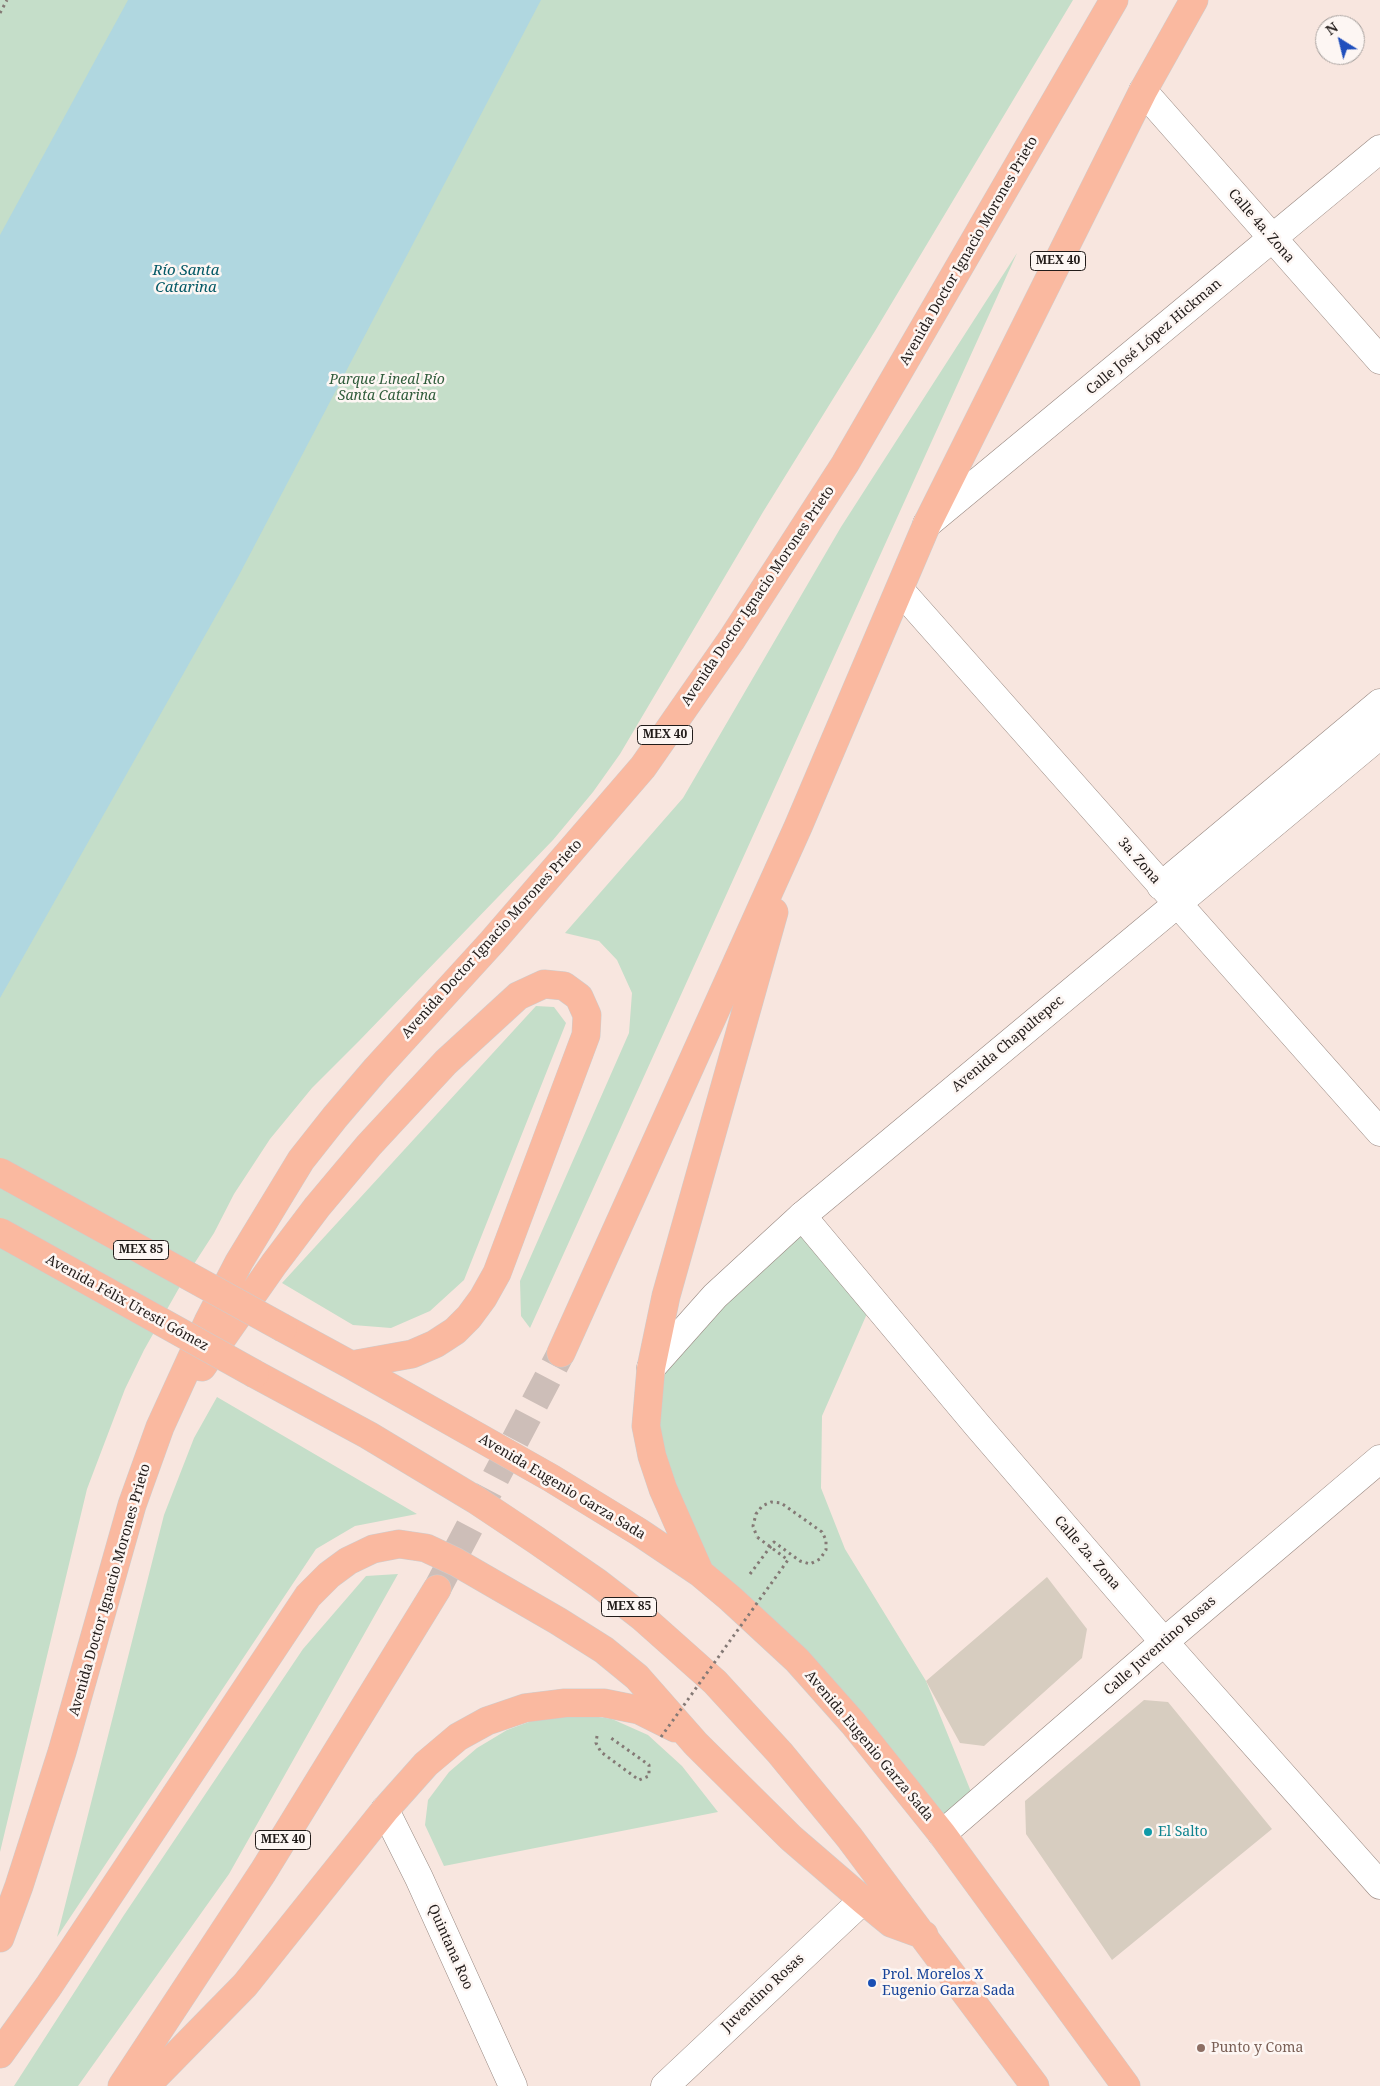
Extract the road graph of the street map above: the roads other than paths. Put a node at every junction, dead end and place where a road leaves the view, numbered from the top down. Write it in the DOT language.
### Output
graph roads {
  1 [pos="1114,0"];
  2 [pos="1194,0"];
  3 [pos="1142,91"];
  4 [pos="1380,149"];
  5 [pos="1272,240"];
  6 [pos="1380,360"];
  7 [pos="927,524"];
  8 [pos="900,590"];
  9 [pos="1380,703"];
  10 [pos="1380,735"];
  11 [pos="798,827"];
  12 [pos="1169,895"];
  13 [pos="1380,1132"];
  14 [pos="0,1172"];
  15 [pos="802,1216"];
  16 [pos="0,1232"];
  17 [pos="561,1353"];
  18 [pos="352,1364"];
  19 [pos="651,1368"];
  20 [pos="160,1428"];
  21 [pos="1380,1459"];
  22 [pos="700,1573"];
  23 [pos="437,1589"];
  24 [pos="1164,1642"];
  25 [pos="687,1734"];
  26 [pos="385,1810"];
  27 [pos="942,1834"];
  28 [pos="1380,1885"];
  29 [pos="863,1900"];
  30 [pos="924,1935"];
  31 [pos="0,1938"];
  32 [pos="0,2054"];
  33 [pos="122,2086"];
  34 [pos="146,2086"];
  35 [pos="514,2086"];
  36 [pos="665,2086"];
  37 [pos="1034,2086"];
  38 [pos="1126,2086"];
  1 -- 20 [label="highway, Avenida Doctor Ignacio Morones Prieto / MEX 40"];
  2 -- 3 [label="highway, MEX 40"];
  3 -- 5 [label="main road, Calle 4a. Zona"];
  3 -- 7 [label="highway, MEX 40"];
  4 -- 5 [label="main road, Calle José López Hickman"];
  5 -- 6 [label="main road, Calle 4a. Zona"];
  5 -- 7 [label="main road, Calle José López Hickman"];
  7 -- 8 [label="highway, MEX 40"];
  8 -- 11 [label="highway, MEX 40"];
  8 -- 12 [label="main road, 3a. Zona"];
  9 -- 12 [label="main road"];
  10 -- 12 [label="main road, Avenida Chapultepec"];
  11 -- 17 [label="highway, MEX 40"];
  11 -- 19 [label="highway"];
  12 -- 13 [label="main road, 3a. Zona"];
  12 -- 15 [label="main road, Avenida Chapultepec"];
  14 -- 18 [label="highway, Avenida Eugenio Garza Sada / MEX 85, bridge"];
  15 -- 19 [label="main road, Avenida Chapultepec"];
  15 -- 24 [label="main road, Calle 2a. Zona"];
  16 -- 30 [label="highway, Avenida Félix Uresti Gómez / MEX 85, bridge"];
  18 -- 20 [label="highway"];
  18 -- 22 [label="highway, Avenida Eugenio Garza Sada / MEX 85"];
  19 -- 22 [label="highway"];
  20 -- 31 [label="highway, Avenida Doctor Ignacio Morones Prieto / MEX 40"];
  21 -- 24 [label="main road, Calle Juventino Rosas"];
  22 -- 27 [label="highway, Avenida Eugenio Garza Sada / MEX 85"];
  23 -- 33 [label="highway, MEX 40"];
  24 -- 27 [label="main road, Calle Juventino Rosas"];
  24 -- 28 [label="main road, Calle 2a. Zona"];
  25 -- 26 [label="highway"];
  25 -- 29 [label="highway"];
  25 -- 32 [label="highway"];
  26 -- 34 [label="highway"];
  26 -- 35 [label="main road, Quintana Roo"];
  27 -- 38 [label="highway, Avenida Eugenio Garza Sada / MEX 85"];
  29 -- 30 [label="highway"];
  29 -- 36 [label="main road, Juventino Rosas"];
  30 -- 37 [label="highway, MEX 85"];
}
